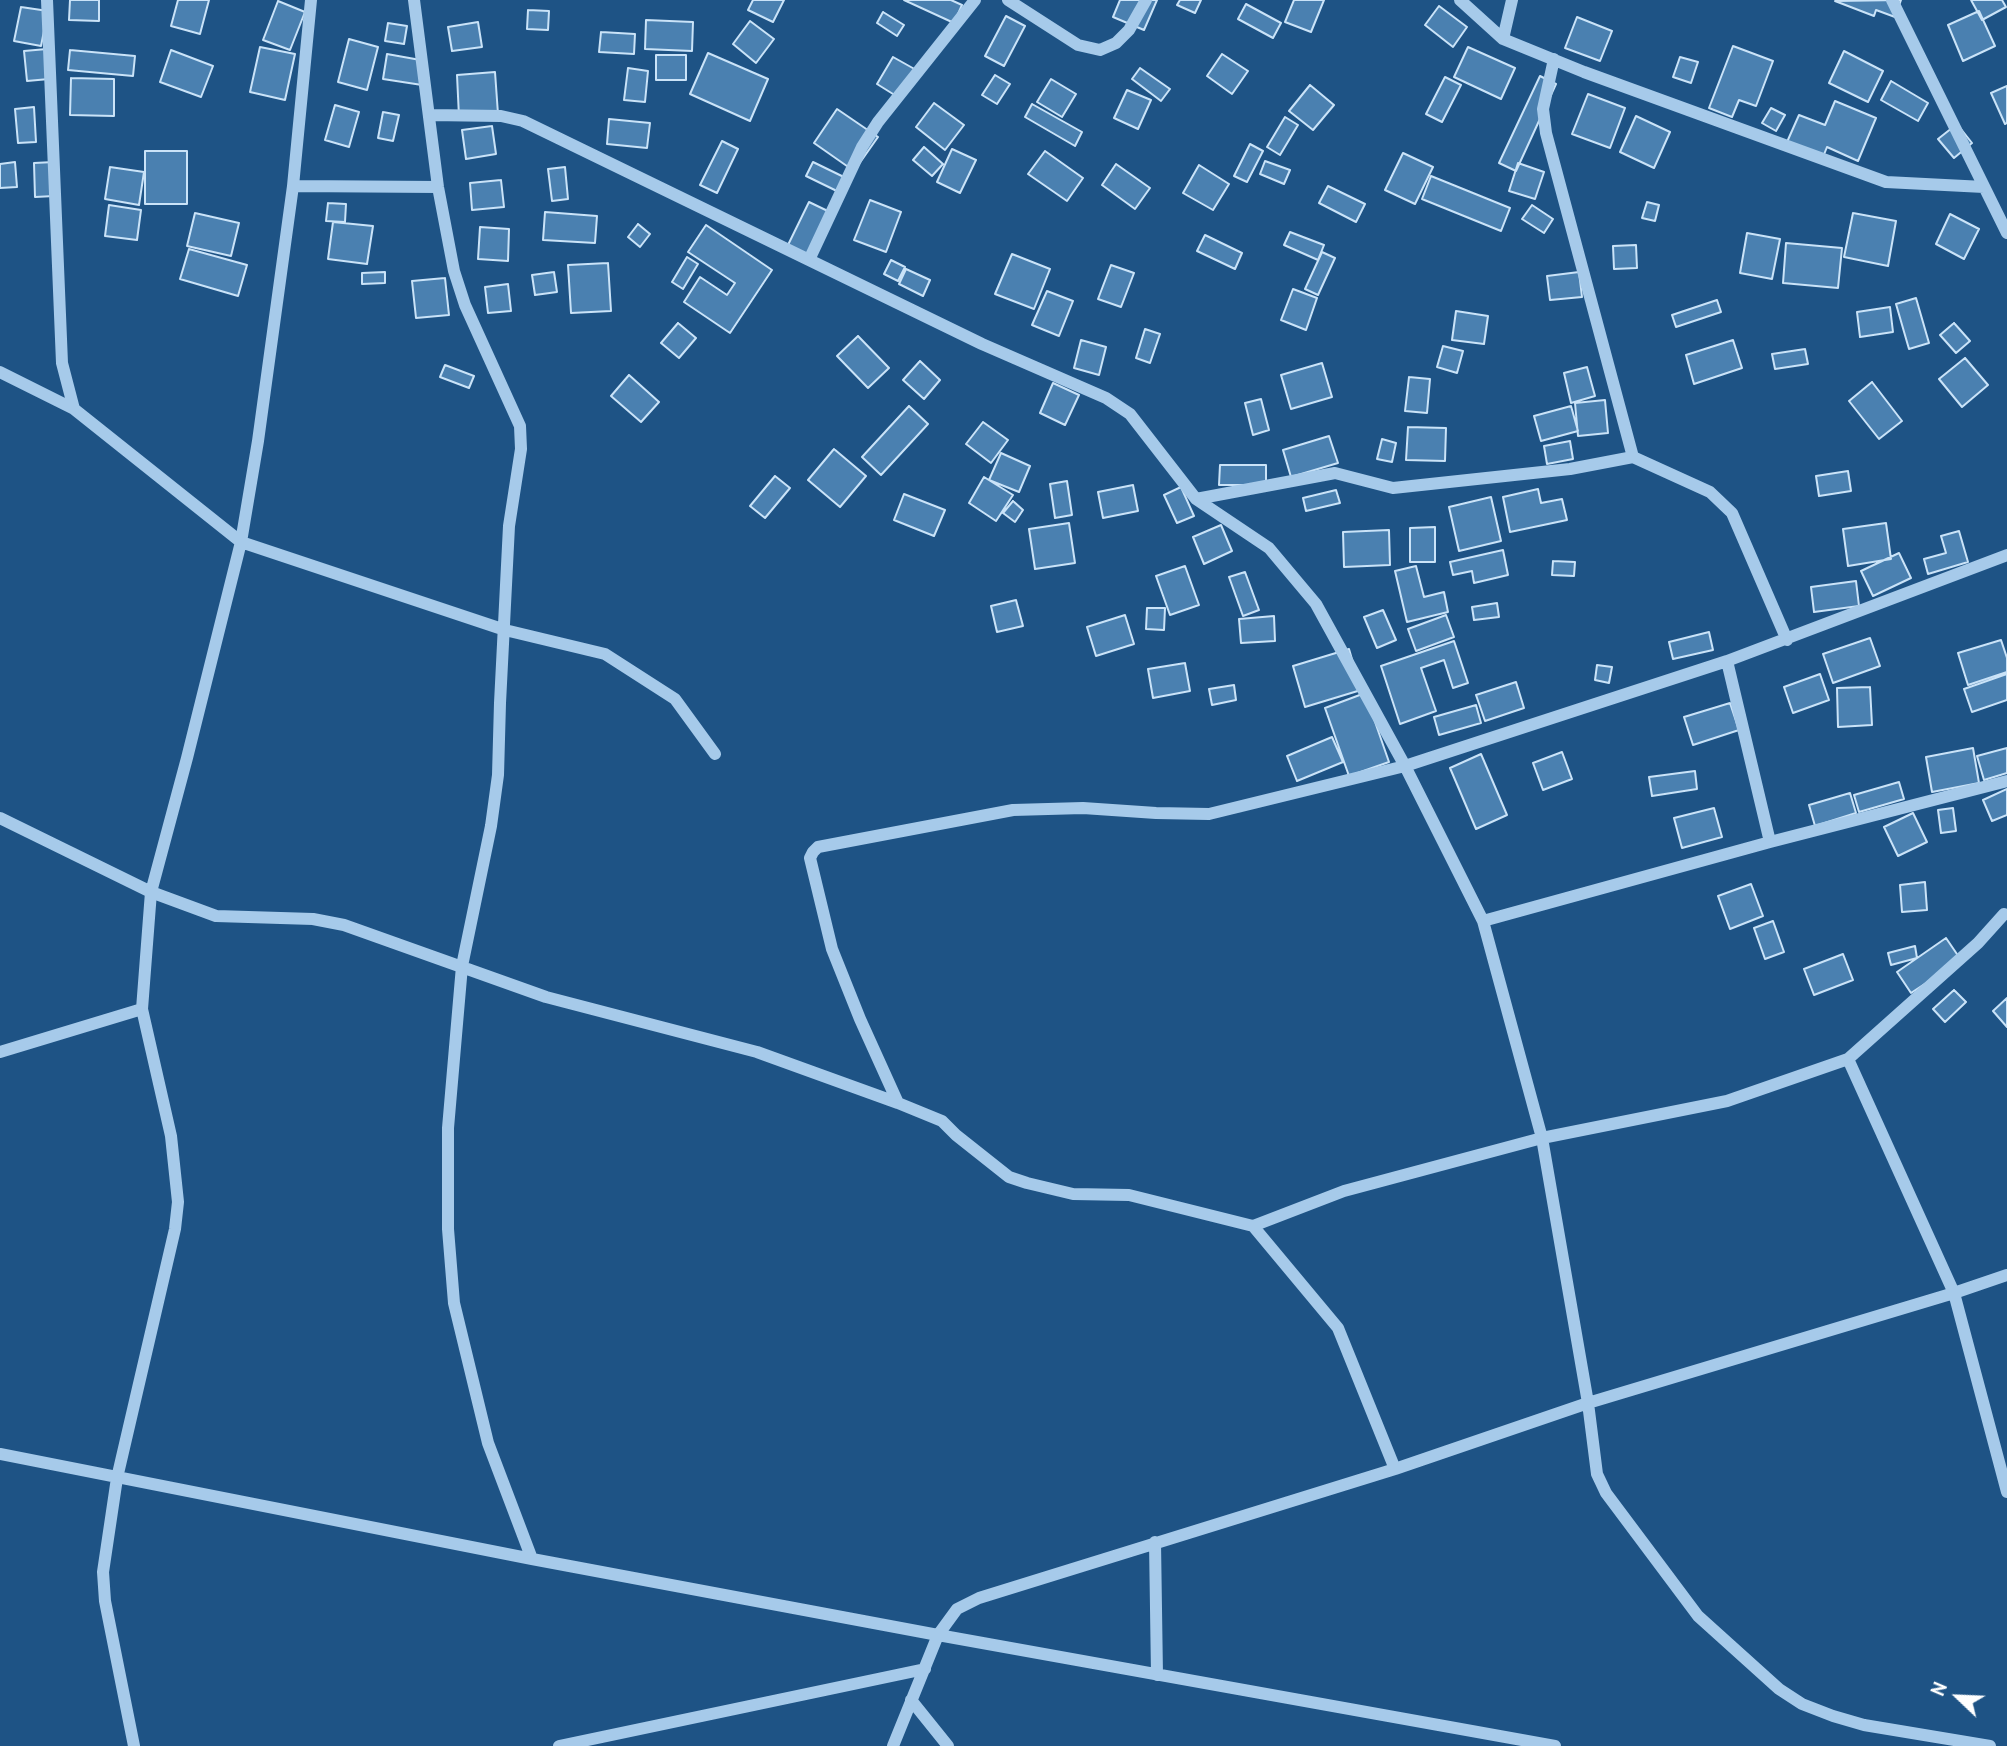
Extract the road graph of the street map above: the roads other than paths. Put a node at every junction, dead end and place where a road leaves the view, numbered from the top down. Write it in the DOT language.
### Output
graph roads {
  1 [pos="47,0"];
  2 [pos="311,0"];
  3 [pos="414,0"];
  4 [pos="975,0"];
  5 [pos="1008,0"];
  6 [pos="1146,0"];
  7 [pos="1460,0"];
  8 [pos="1512,0"];
  9 [pos="1892,0"];
  10 [pos="1503,40"];
  11 [pos="1554,59"];
  12 [pos="430,115"];
  13 [pos="293,186"];
  14 [pos="438,187"];
  15 [pos="1984,187"];
  16 [pos="2007,233"];
  17 [pos="809,260"];
  18 [pos="0,372"];
  19 [pos="74,409"];
  20 [pos="1633,457"];
  21 [pos="1196,499"];
  22 [pos="241,542"];
  23 [pos="2007,555"];
  24 [pos="505,630"];
  25 [pos="1787,640"];
  26 [pos="1727,661"];
  27 [pos="715,754"];
  28 [pos="1405,766"];
  29 [pos="2007,780"];
  30 [pos="0,818"];
  31 [pos="1770,842"];
  32 [pos="151,892"];
  33 [pos="2004,914"];
  34 [pos="1483,921"];
  35 [pos="462,967"];
  36 [pos="142,1009"];
  37 [pos="0,1052"];
  38 [pos="1848,1059"];
  39 [pos="898,1103"];
  40 [pos="1542,1138"];
  41 [pos="1254,1226"];
  42 [pos="2007,1275"];
  43 [pos="1954,1293"];
  44 [pos="1588,1403"];
  45 [pos="0,1454"];
  46 [pos="1395,1469"];
  47 [pos="117,1478"];
  48 [pos="2007,1492"];
  49 [pos="1155,1542"];
  50 [pos="532,1559"];
  51 [pos="938,1635"];
  52 [pos="925,1669"];
  53 [pos="1157,1675"];
  54 [pos="911,1700"];
  55 [pos="134,1746"];
  56 [pos="559,1746"];
  57 [pos="893,1746"];
  58 [pos="948,1746"];
  59 [pos="1555,1746"];
  60 [pos="1990,1746"];
  1 -- 19 [label="street"];
  2 -- 13 [label="street"];
  3 -- 12 [label="street"];
  4 -- 17 [label="street"];
  5 -- 6 [label="street"];
  7 -- 10 [label="street"];
  8 -- 10 [label="street"];
  9 -- 15 [label="street"];
  10 -- 11 [label="street"];
  11 -- 15 [label="street"];
  11 -- 20 [label="street"];
  12 -- 14 [label="street"];
  12 -- 17 [label="street"];
  13 -- 14 [label="street"];
  13 -- 22 [label="street"];
  14 -- 24 [label="street"];
  15 -- 16 [label="street"];
  17 -- 21 [label="street"];
  18 -- 19 [label="street"];
  19 -- 22 [label="street"];
  20 -- 21 [label="street"];
  20 -- 25 [label="street"];
  21 -- 28 [label="street"];
  22 -- 24 [label="street"];
  22 -- 32 [label="street"];
  23 -- 25 [label="street"];
  24 -- 27 [label="street"];
  24 -- 35 [label="street"];
  25 -- 26 [label="street"];
  26 -- 28 [label="street"];
  26 -- 31 [label="street"];
  28 -- 34 [label="street"];
  28 -- 39 [label="street"];
  29 -- 31 [label="street"];
  30 -- 32 [label="street"];
  31 -- 34 [label="street"];
  32 -- 35 [label="street"];
  32 -- 36 [label="street"];
  33 -- 38 [label="street"];
  34 -- 40 [label="street"];
  35 -- 39 [label="street"];
  35 -- 50 [label="street"];
  36 -- 37 [label="street"];
  36 -- 47 [label="street"];
  38 -- 40 [label="street"];
  38 -- 43 [label="street"];
  39 -- 41 [label="street"];
  40 -- 41 [label="street"];
  40 -- 44 [label="street"];
  41 -- 46 [label="street"];
  42 -- 43 [label="street"];
  43 -- 44 [label="street"];
  43 -- 48 [label="street"];
  44 -- 46 [label="street"];
  44 -- 60 [label="street"];
  45 -- 47 [label="street"];
  46 -- 49 [label="street"];
  47 -- 50 [label="street"];
  47 -- 55 [label="street"];
  49 -- 51 [label="street"];
  49 -- 53 [label="street"];
  50 -- 51 [label="street"];
  51 -- 52 [label="street"];
  51 -- 53 [label="street"];
  52 -- 54 [label="street"];
  52 -- 56 [label="street"];
  53 -- 59 [label="street"];
  54 -- 57 [label="street"];
  54 -- 58 [label="street"];
}
